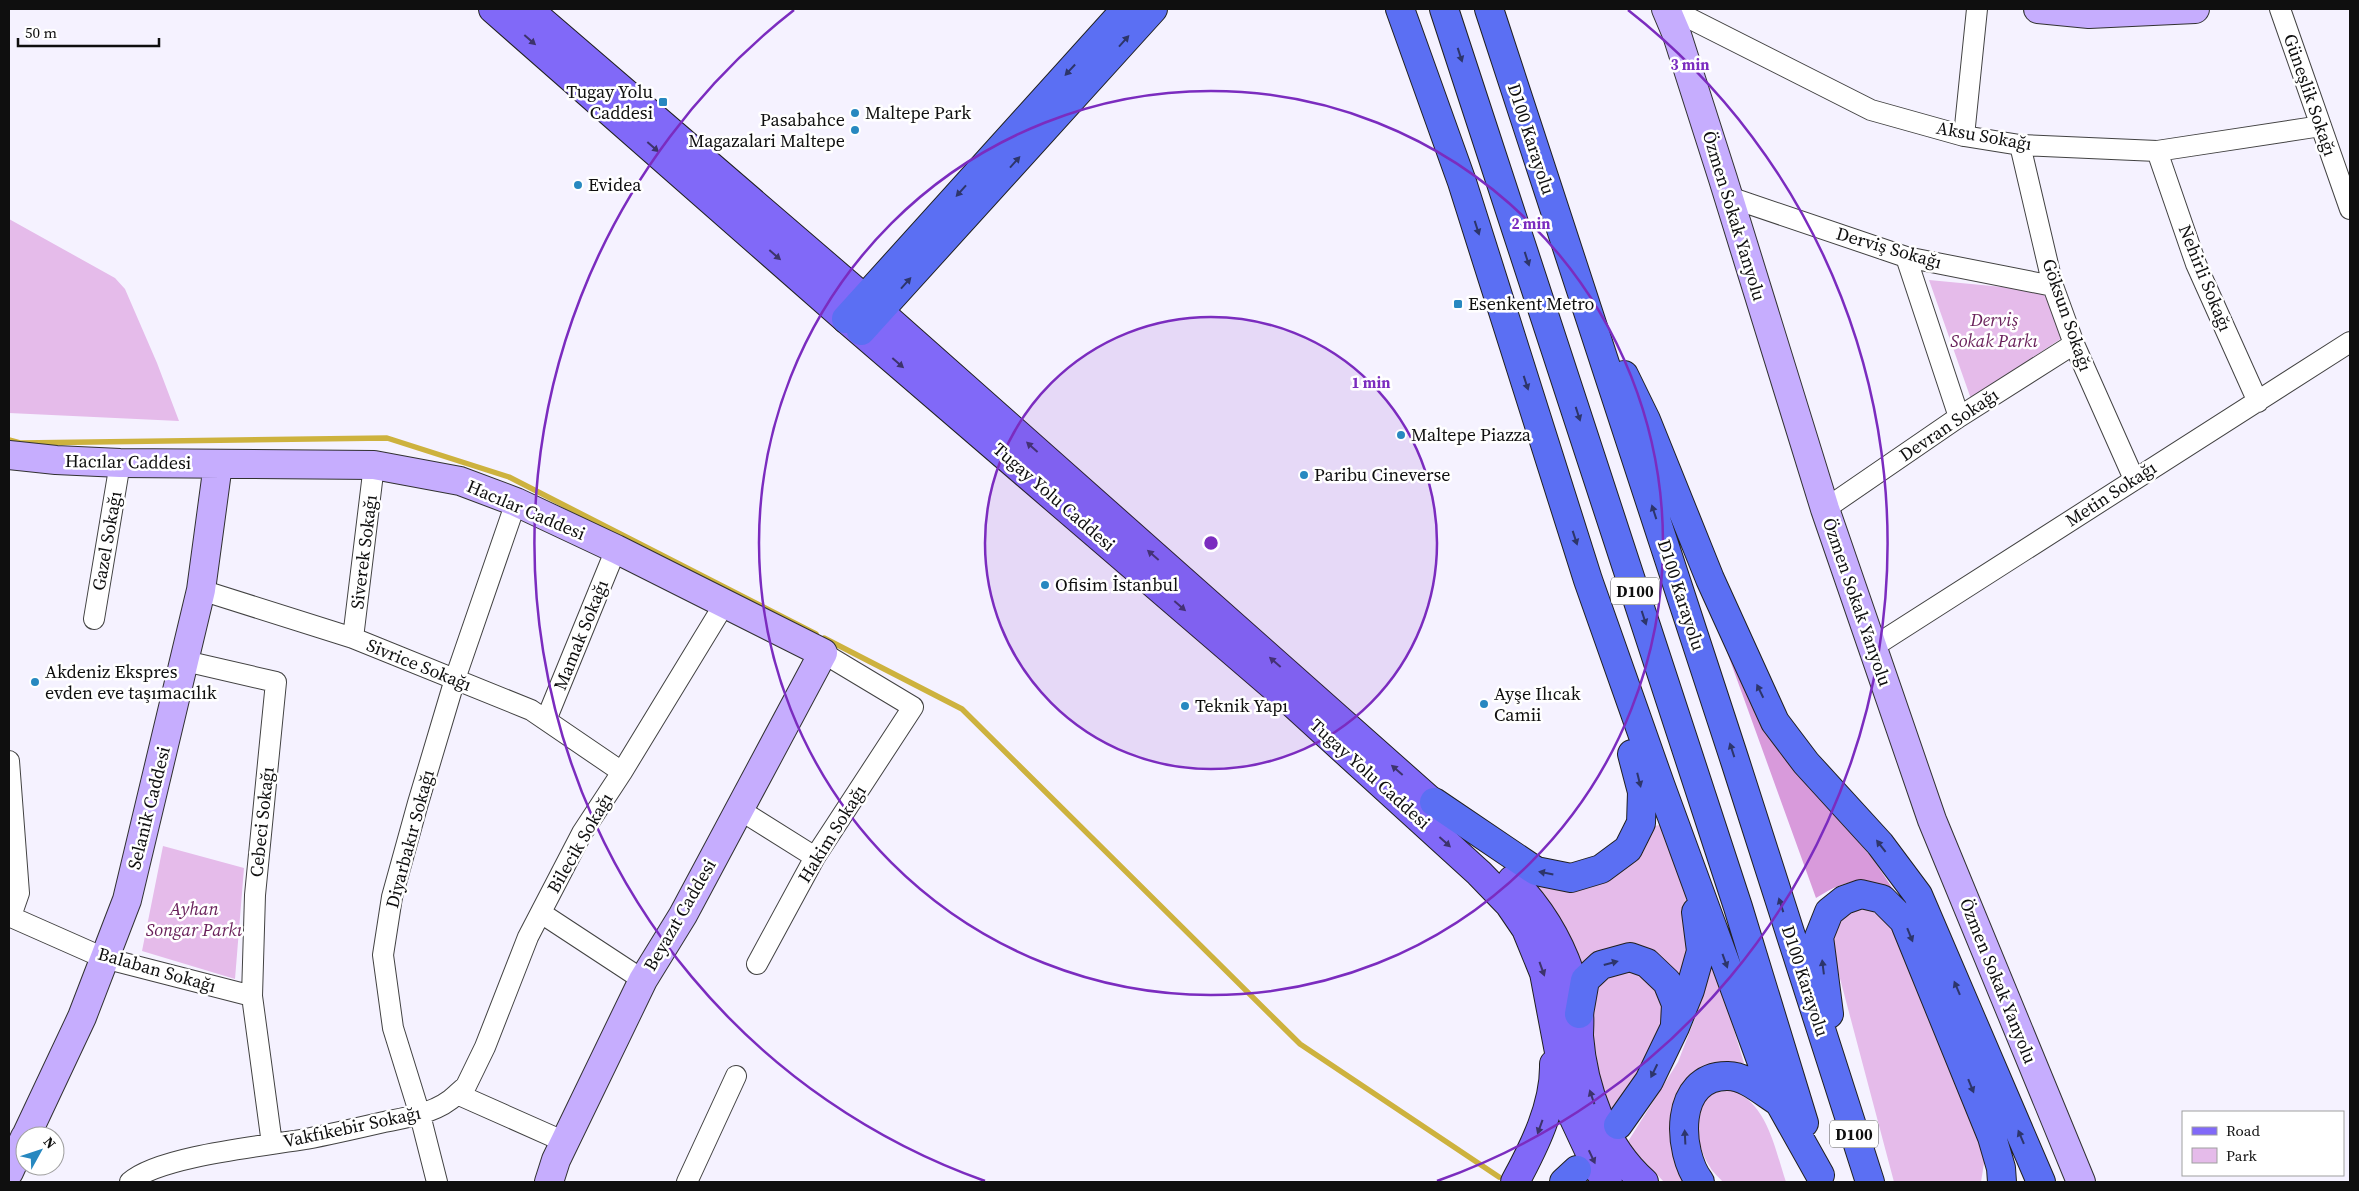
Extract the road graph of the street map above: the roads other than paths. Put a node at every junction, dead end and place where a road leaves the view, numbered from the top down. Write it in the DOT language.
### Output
graph roads {
  1 [pos="493,9"];
  2 [pos="528,9"];
  3 [pos="1126,9"];
  4 [pos="1153,9"];
  5 [pos="1400,9"];
  6 [pos="1416,9"];
  7 [pos="1444,9"];
  8 [pos="1489,9"];
  9 [pos="1666,9"];
  10 [pos="1671,9"];
  11 [pos="1977,9"];
  12 [pos="2038,9"];
  13 [pos="2195,9"];
  14 [pos="2280,9"];
  15 [pos="2321,126"];
  16 [pos="1964,136"];
  17 [pos="2020,145"];
  18 [pos="2157,152"];
  19 [pos="1462,182"];
  20 [pos="1729,197"];
  21 [pos="2350,209"];
  22 [pos="1906,257"];
  23 [pos="1575,271"];
  24 [pos="2054,286"];
  25 [pos="863,315"];
  26 [pos="2350,342"];
  27 [pos="2074,344"];
  28 [pos="2258,402"];
  29 [pos="1959,417"];
  30 [pos="9,455"];
  31 [pos="120,463"];
  32 [pos="218,464"];
  33 [pos="374,465"];
  34 [pos="2134,480"];
  35 [pos="516,502"];
  36 [pos="1825,509"];
  37 [pos="616,549"];
  38 [pos="1588,580"];
  39 [pos="201,590"];
  40 [pos="725,603"];
  41 [pos="94,618"];
  42 [pos="353,638"];
  43 [pos="1873,647"];
  44 [pos="823,653"];
  45 [pos="185,661"];
  46 [pos="455,680"];
  47 [pos="913,707"];
  48 [pos="546,720"];
  49 [pos="9,761"];
  50 [pos="622,772"];
  51 [pos="1660,784"];
  52 [pos="1434,802"];
  53 [pos="740,810"];
  54 [pos="815,857"];
  55 [pos="541,913"];
  56 [pos="10,916"];
  57 [pos="104,958"];
  58 [pos="758,964"];
  59 [pos="643,980"];
  60 [pos="252,996"];
  61 [pos="1579,1014"];
  62 [pos="1554,1027"];
  63 [pos="1675,1027"];
  64 [pos="736,1076"];
  65 [pos="1838,1085"];
  66 [pos="457,1094"];
  67 [pos="1778,1102"];
  68 [pos="420,1115"];
  69 [pos="1618,1125"];
  70 [pos="30,1126"];
  71 [pos="565,1142"];
  72 [pos="272,1144"];
  73 [pos="15,1159"];
  74 [pos="9,1172"];
  75 [pos="1821,1178"];
  76 [pos="130,1182"];
  77 [pos="437,1182"];
  78 [pos="549,1182"];
  79 [pos="687,1182"];
  80 [pos="1515,1182"];
  81 [pos="1608,1182"];
  82 [pos="1644,1182"];
  83 [pos="1700,1182"];
  84 [pos="1870,1182"];
  85 [pos="2002,1182"];
  86 [pos="2041,1182"];
  87 [pos="2081,1182"];
  1 -- 25 [label="main road, Tugay Yolu Caddesi, one-way"];
  2 -- 25 [label="main road, Tugay Yolu Caddesi"];
  3 -- 25 [label="highway, one-way"];
  25 -- 4 [label="highway, one-way"];
  5 -- 19 [label="highway"];
  6 -- 19 [label="highway"];
  7 -- 75 [label="highway, D100, one-way"];
  8 -- 23 [label="highway, D100 Karayolu / D100"];
  9 -- 20 [label="street, Özmen Sokak Yanyolu"];
  10 -- 16 [label="street, Aksu Sokağı"];
  11 -- 16 [label="street"];
  12 -- 13 [label="street"];
  14 -- 15 [label="street, Güneşlik Sokağı"];
  15 -- 18 [label="street, Aksu Sokağı"];
  15 -- 21 [label="street, Güneşlik Sokağı"];
  16 -- 17 [label="street, Aksu Sokağı"];
  17 -- 18 [label="street, Aksu Sokağı"];
  17 -- 24 [label="street, Göksun Sokağı"];
  18 -- 28 [label="street, Nehirli Sokağı"];
  19 -- 38 [label="highway, one-way"];
  20 -- 22 [label="street, Derviş Sokağı"];
  20 -- 36 [label="street, Özmen Sokak Yanyolu"];
  22 -- 24 [label="street, Derviş Sokağı"];
  22 -- 29 [label="street"];
  65 -- 23 [label="highway, D100 Karayolu / D100, one-way"];
  86 -- 23 [label="highway, one-way"];
  24 -- 27 [label="street, Göksun Sokağı"];
  52 -- 25 [label="main road, Tugay Yolu Caddesi, one-way"];
  25 -- 62 [label="main road, Tugay Yolu Caddesi, one-way"];
  26 -- 28 [label="street, Metin Sokağı"];
  27 -- 29 [label="street, Devran Sokağı"];
  27 -- 34 [label="street, Göksun Sokağı"];
  28 -- 34 [label="street, Metin Sokağı"];
  29 -- 36 [label="street, Devran Sokağı"];
  30 -- 31 [label="street, Hacılar Caddesi"];
  31 -- 32 [label="street, Hacılar Caddesi"];
  31 -- 41 [label="street, Gazel Sokağı"];
  32 -- 33 [label="street, Hacılar Caddesi"];
  32 -- 39 [label="street, Selanik Caddesi"];
  33 -- 35 [label="street, Hacılar Caddesi"];
  33 -- 42 [label="street, Siverek Sokağı"];
  34 -- 43 [label="street, Metin Sokağı"];
  35 -- 37 [label="street, Hacılar Caddesi"];
  35 -- 46 [label="street, Diyarbakır Sokağı"];
  36 -- 43 [label="street, Özmen Sokak Yanyolu"];
  37 -- 40 [label="street, Hacılar Caddesi"];
  37 -- 48 [label="street, Mamak Sokağı"];
  38 -- 51 [label="highway"];
  38 -- 52 [label="highway, one-way"];
  39 -- 42 [label="street, Sivrice Sokağı"];
  39 -- 45 [label="street, Selanik Caddesi"];
  40 -- 44 [label="street, Hacılar Caddesi"];
  40 -- 50 [label="street, Bilecik Sokağı"];
  42 -- 46 [label="street, Sivrice Sokağı"];
  43 -- 87 [label="street, Özmen Sokak Yanyolu"];
  44 -- 47 [label="street, Hacılar Caddesi"];
  44 -- 53 [label="street, Beyazıt Caddesi"];
  45 -- 57 [label="street, Selanik Caddesi"];
  45 -- 60 [label="street, Cebeci Sokağı"];
  46 -- 48 [label="street, Sivrice Sokağı"];
  46 -- 68 [label="street, Diyarbakır Sokağı"];
  47 -- 54 [label="street, Hakim Sokağı"];
  48 -- 50 [label="street, Sivrice Sokağı"];
  49 -- 56 [label="street"];
  50 -- 55 [label="street, Bilecik Sokağı"];
  51 -- 63 [label="highway"];
  51 -- 67 [label="highway, one-way"];
  52 -- 61 [label="main road, Tugay Yolu Caddesi"];
  53 -- 54 [label="street"];
  53 -- 59 [label="street, Beyazıt Caddesi"];
  54 -- 58 [label="street, Hakim Sokağı"];
  55 -- 59 [label="street"];
  55 -- 66 [label="street, Bilecik Sokağı"];
  56 -- 57 [label="street, Balaban Sokağı"];
  57 -- 60 [label="street, Balaban Sokağı"];
  57 -- 70 [label="street, Selanik Caddesi"];
  59 -- 71 [label="street, Beyazıt Caddesi"];
  60 -- 72 [label="street, Cebeci Sokağı"];
  61 -- 63 [label="highway, one-way"];
  82 -- 61 [label="main road, Tugay Yolu Caddesi, one-way"];
  62 -- 80 [label="main road, one-way"];
  62 -- 81 [label="main road, one-way"];
  63 -- 69 [label="highway, one-way"];
  64 -- 79 [label="street"];
  65 -- 84 [label="highway, D100 Karayolu / D100"];
  65 -- 85 [label="highway, one-way"];
  66 -- 68 [label="street, Vakfıkebir Sokağı"];
  66 -- 71 [label="street"];
  67 -- 75 [label="highway"];
  83 -- 67 [label="highway, one-way"];
  68 -- 72 [label="street, Vakfıkebir Sokağı"];
  68 -- 77 [label="street, Diyarbakır Sokağı"];
  71 -- 78 [label="street, Beyazıt Caddesi"];
  72 -- 76 [label="street, Vakfıkebir Sokağı"];
  73 -- 74 [label="street, Selanik Caddesi"];
}
